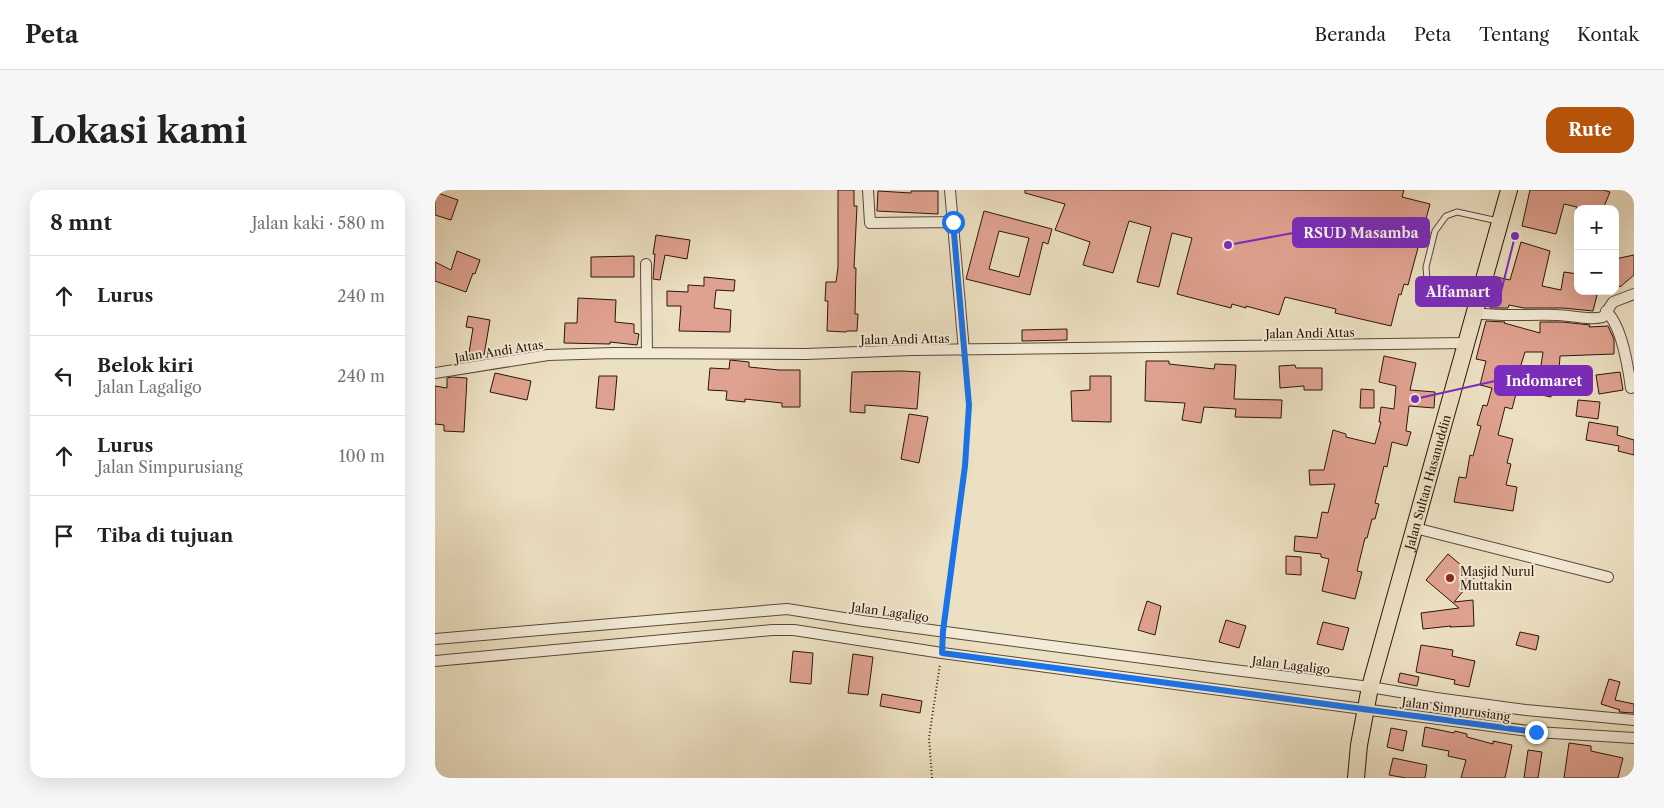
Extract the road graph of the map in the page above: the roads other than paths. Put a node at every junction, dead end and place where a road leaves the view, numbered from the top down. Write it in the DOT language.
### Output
graph roads {
  1 [pos="869,190"];
  2 [pos="950,190"];
  3 [pos="1509,190"];
  4 [pos="953,222"];
  5 [pos="1501,222"];
  6 [pos="646,264"];
  7 [pos="1634,294"];
  8 [pos="1477,307"];
  9 [pos="1606,311"];
  10 [pos="1466,343"];
  11 [pos="964,351"];
  12 [pos="647,353"];
  13 [pos="435,373"];
  14 [pos="1631,388"];
  15 [pos="1415,528"];
  16 [pos="1608,577"];
  17 [pos="435,639"];
  18 [pos="435,661"];
  19 [pos="1370,687"];
  20 [pos="1365,709"];
  21 [pos="1634,720"];
  22 [pos="1634,738"];
  23 [pos="1356,778"];
  1 -- 4 [label="street"];
  2 -- 4 [label="street"];
  3 -- 5 [label="highway, Jalan Sultan Hasanuddin"];
  4 -- 11 [label="street"];
  5 -- 8 [label="highway, Jalan Sultan Hasanuddin"];
  5 -- 8 [label="lane"];
  6 -- 12 [label="street"];
  7 -- 9 [label="street"];
  8 -- 9 [label="street"];
  8 -- 10 [label="highway, Jalan Sultan Hasanuddin"];
  9 -- 14 [label="street"];
  10 -- 11 [label="street, Jalan Andi Attas"];
  10 -- 15 [label="highway, Jalan Sultan Hasanuddin"];
  11 -- 12 [label="street, Jalan Andi Attas"];
  12 -- 13 [label="street, Jalan Andi Attas"];
  15 -- 16 [label="street"];
  15 -- 19 [label="highway, Jalan Sultan Hasanuddin"];
  17 -- 19 [label="street, Jalan Lagaligo"];
  18 -- 20 [label="street"];
  19 -- 20 [label="highway, Jalan Sultan Hasanuddin"];
  19 -- 21 [label="street, Jalan Simpurusiang"];
  20 -- 22 [label="street, Jalan Simpurusiang"];
  20 -- 23 [label="highway, Jalan Sultan Hasanuddin"];
}
